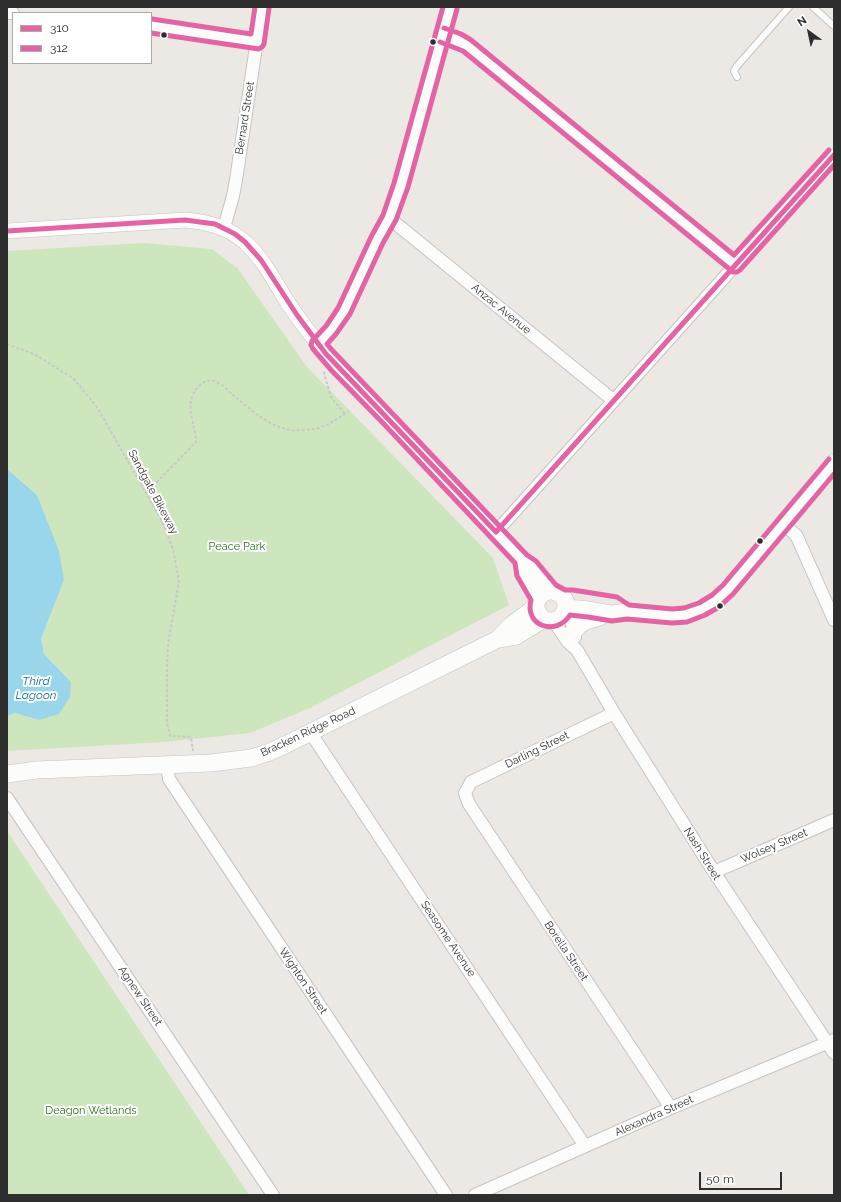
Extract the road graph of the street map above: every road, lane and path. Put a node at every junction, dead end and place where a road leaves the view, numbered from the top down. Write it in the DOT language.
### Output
graph roads {
  1 [pos="262,7"];
  2 [pos="450,7"];
  3 [pos="789,7"];
  4 [pos="813,7"];
  5 [pos="152,26"];
  6 [pos="834,26"];
  7 [pos="442,35"];
  8 [pos="257,42"];
  9 [pos="737,77"];
  10 [pos="834,155"];
  11 [pos="388,218"];
  12 [pos="224,228"];
  13 [pos="7,231"];
  14 [pos="735,265"];
  15 [pos="7,344"];
  16 [pos="318,344"];
  17 [pos="328,370"];
  18 [pos="613,400"];
  19 [pos="349,411"];
  20 [pos="345,414"];
  21 [pos="834,464"];
  22 [pos="146,493"];
  23 [pos="783,524"];
  24 [pos="496,532"];
  25 [pos="552,606"];
  26 [pos="628,612"];
  27 [pos="607,613"];
  28 [pos="834,620"];
  29 [pos="574,631"];
  30 [pos="578,650"];
  31 [pos="614,713"];
  32 [pos="310,732"];
  33 [pos="193,752"];
  34 [pos="167,765"];
  35 [pos="7,774"];
  36 [pos="465,793"];
  37 [pos="7,798"];
  38 [pos="834,820"];
  39 [pos="714,872"];
  40 [pos="832,1045"];
  41 [pos="671,1108"];
  42 [pos="585,1146"];
  43 [pos="272,1195"];
  44 [pos="446,1195"];
  45 [pos="475,1195"];
  1 -- 8 [label="street, Bernard Street"];
  2 -- 7 [label="street"];
  3 -- 9 [label="lane"];
  4 -- 6 [label="lane"];
  5 -- 8 [label="street"];
  7 -- 11 [label="street"];
  7 -- 14 [label="street"];
  8 -- 12 [label="street, Bernard Street"];
  10 -- 14 [label="street"];
  11 -- 16 [label="street"];
  11 -- 18 [label="street, Anzac Avenue"];
  12 -- 13 [label="street"];
  12 -- 16 [label="street"];
  14 -- 18 [label="street"];
  15 -- 22 [label="path, Sandgate Bikeway"];
  16 -- 24 [label="street"];
  17 -- 20 [label="path"];
  18 -- 24 [label="street"];
  19 -- 20 [label="path"];
  20 -- 22 [label="path"];
  21 -- 23 [label="main road"];
  22 -- 33 [label="path, Sandgate Bikeway"];
  23 -- 26 [label="main road"];
  23 -- 28 [label="street"];
  24 -- 25 [label="street"];
  25 -- 26 [label="main road"];
  25 -- 27 [label="main road"];
  25 -- 29 [label="street, Nash Street"];
  25 -- 30 [label="street, Nash Street"];
  25 -- 32 [label="main road, Bracken Ridge Road"];
  26 -- 27 [label="main road"];
  27 -- 29 [label="main road"];
  29 -- 30 [label="street, Nash Street"];
  30 -- 31 [label="street, Nash Street"];
  31 -- 36 [label="street, Darling Street"];
  31 -- 39 [label="street, Nash Street"];
  32 -- 34 [label="main road, Bracken Ridge Road"];
  32 -- 42 [label="street, Seasome Avenue"];
  34 -- 35 [label="main road, Bracken Ridge Road"];
  34 -- 44 [label="street, Wighton Street"];
  36 -- 41 [label="street, Borella Street"];
  37 -- 43 [label="street, Agnew Street"];
  38 -- 39 [label="street, Wolsey Street"];
  39 -- 40 [label="street, Nash Street"];
  40 -- 41 [label="street, Alexandra Street"];
  41 -- 42 [label="street, Alexandra Street"];
  42 -- 45 [label="street, Alexandra Street"];
}
